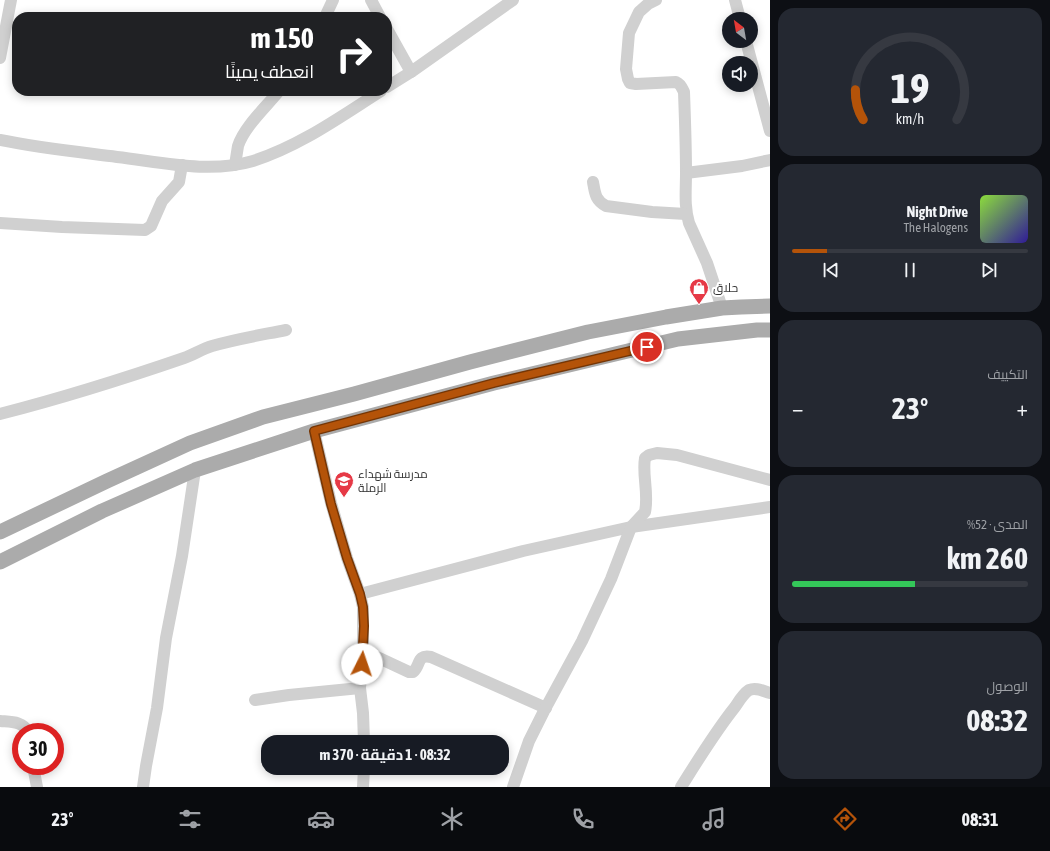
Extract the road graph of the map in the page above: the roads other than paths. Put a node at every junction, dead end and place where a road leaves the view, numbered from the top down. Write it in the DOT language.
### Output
graph roads {
  1 [pos="11,0"];
  2 [pos="332,0"];
  3 [pos="371,0"];
  4 [pos="513,0"];
  5 [pos="656,0"];
  6 [pos="327,12"];
  7 [pos="377,12"];
  8 [pos="12,28"];
  9 [pos="392,38"];
  10 [pos="748,48"];
  11 [pos="0,58"];
  12 [pos="411,72"];
  13 [pos="392,84"];
  14 [pos="275,96"];
  15 [pos="373,96"];
  16 [pos="770,131"];
  17 [pos="0,140"];
  18 [pos="770,160"];
  19 [pos="182,165"];
  20 [pos="235,165"];
  21 [pos="686,174"];
  22 [pos="593,182"];
  23 [pos="686,214"];
  24 [pos="0,223"];
  25 [pos="770,296"];
  26 [pos="753,306"];
  27 [pos="770,306"];
  28 [pos="722,308"];
  29 [pos="286,330"];
  30 [pos="766,332"];
  31 [pos="0,414"];
  32 [pos="314,431"];
  33 [pos="195,470"];
  34 [pos="770,480"];
  35 [pos="770,507"];
  36 [pos="631,527"];
  37 [pos="0,532"];
  38 [pos="0,562"];
  39 [pos="360,594"];
  40 [pos="363,652"];
  41 [pos="360,688"];
  42 [pos="770,693"];
  43 [pos="255,700"];
  44 [pos="546,708"];
  45 [pos="0,721"];
  46 [pos="14,723"];
  47 [pos="364,735"];
  48 [pos="34,775"];
  49 [pos="364,775"];
  50 [pos="36,787"];
  51 [pos="143,787"];
  52 [pos="363,787"];
  53 [pos="513,787"];
  54 [pos="680,787"];
  1 -- 8 [label="street"];
  2 -- 6 [label="street"];
  3 -- 7 [label="street"];
  4 -- 12 [label="street"];
  5 -- 21 [label="street"];
  8 -- 11 [label="street"];
  9 -- 12 [label="street"];
  10 -- 16 [label="street"];
  12 -- 13 [label="street"];
  14 -- 20 [label="street"];
  15 -- 20 [label="street"];
  17 -- 19 [label="street"];
  18 -- 21 [label="street"];
  19 -- 20 [label="street"];
  19 -- 24 [label="street"];
  21 -- 23 [label="street"];
  22 -- 23 [label="street"];
  23 -- 28 [label="street"];
  25 -- 26 [label="main road"];
  26 -- 27 [label="main road"];
  26 -- 28 [label="main road"];
  28 -- 37 [label="main road"];
  29 -- 31 [label="street"];
  30 -- 32 [label="main road"];
  32 -- 33 [label="main road"];
  32 -- 39 [label="street"];
  33 -- 38 [label="main road"];
  33 -- 51 [label="street"];
  34 -- 36 [label="street"];
  35 -- 36 [label="street"];
  36 -- 39 [label="street"];
  36 -- 44 [label="street"];
  39 -- 40 [label="street"];
  40 -- 41 [label="street"];
  40 -- 44 [label="street"];
  41 -- 43 [label="street"];
  41 -- 47 [label="street"];
  42 -- 54 [label="street"];
  44 -- 53 [label="street"];
  45 -- 46 [label="street"];
  48 -- 50 [label="street"];
  49 -- 52 [label="street"];
}
